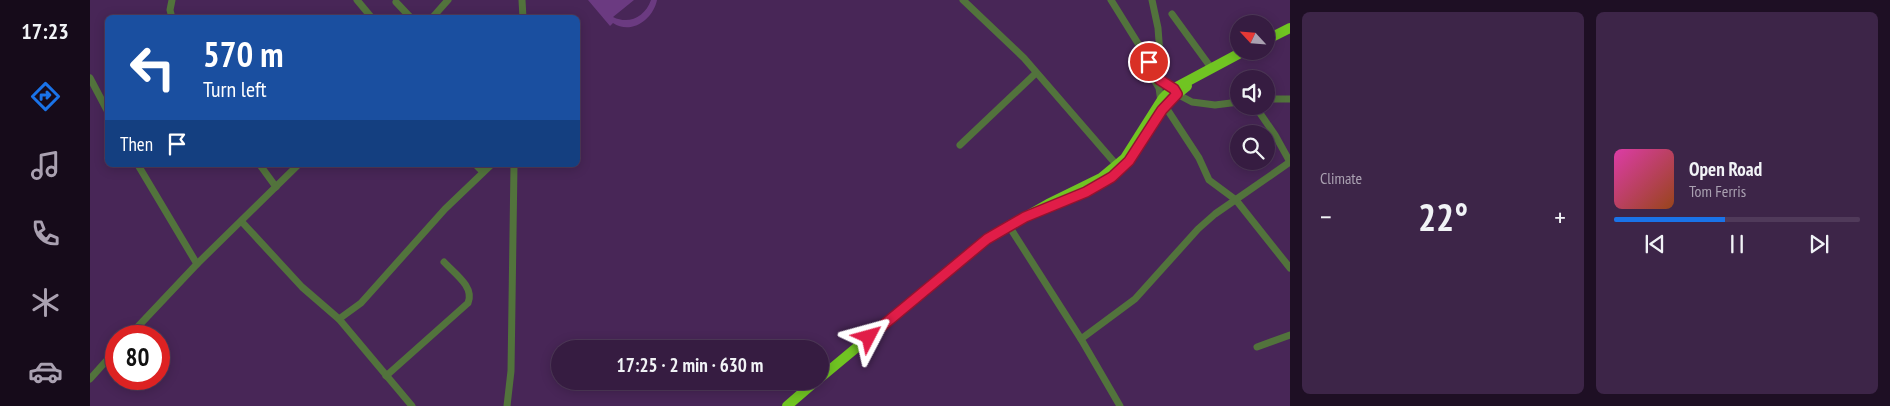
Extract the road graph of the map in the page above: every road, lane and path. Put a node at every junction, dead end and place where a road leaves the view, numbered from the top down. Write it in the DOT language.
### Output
graph roads {
  1 [pos="172,0"];
  2 [pos="357,0"];
  3 [pos="448,0"];
  4 [pos="522,0"];
  5 [pos="963,0"];
  6 [pos="1106,0"];
  7 [pos="1111,0"];
  8 [pos="1152,0"];
  9 [pos="396,2"];
  10 [pos="1172,14"];
  11 [pos="171,15"];
  12 [pos="370,15"];
  13 [pos="408,15"];
  14 [pos="435,15"];
  15 [pos="523,15"];
  16 [pos="1290,28"];
  17 [pos="1275,36"];
  18 [pos="1159,57"];
  19 [pos="1230,59"];
  20 [pos="1149,62"];
  21 [pos="1209,70"];
  22 [pos="1036,73"];
  23 [pos="90,78"];
  24 [pos="1162,82"];
  25 [pos="1175,91"];
  26 [pos="1275,99"];
  27 [pos="1290,99"];
  28 [pos="1230,103"];
  29 [pos="1164,105"];
  30 [pos="105,106"];
  31 [pos="1261,115"];
  32 [pos="960,145"];
  33 [pos="1290,162"];
  34 [pos="139,167"];
  35 [pos="261,167"];
  36 [pos="296,167"];
  37 [pos="478,167"];
  38 [pos="489,167"];
  39 [pos="514,167"];
  40 [pos="1119,168"];
  41 [pos="483,172"];
  42 [pos="276,187"];
  43 [pos="1236,200"];
  44 [pos="242,222"];
  45 [pos="1009,226"];
  46 [pos="444,262"];
  47 [pos="197,264"];
  48 [pos="1290,268"];
  49 [pos="339,319"];
  50 [pos="139,325"];
  51 [pos="1290,334"];
  52 [pos="1081,339"];
  53 [pos="1257,348"];
  54 [pos="105,362"];
  55 [pos="829,371"];
  56 [pos="386,376"];
  57 [pos="90,379"];
  58 [pos="806,390"];
  59 [pos="412,406"];
  60 [pos="507,406"];
  61 [pos="787,406"];
  62 [pos="1120,406"];
  1 -- 11 [label="street"];
  2 -- 12 [label="street"];
  3 -- 14 [label="street"];
  4 -- 15 [label="street"];
  5 -- 22 [label="street"];
  6 -- 29 [label="street"];
  7 -- 20 [label="street"];
  8 -- 18 [label="street"];
  9 -- 13 [label="street"];
  10 -- 21 [label="street"];
  16 -- 17 [label="highway"];
  18 -- 20 [label="street"];
  18 -- 24 [label="street"];
  19 -- 21 [label="highway"];
  20 -- 24 [label="street"];
  21 -- 25 [label="highway"];
  22 -- 32 [label="street"];
  22 -- 40 [label="street"];
  23 -- 30 [label="street"];
  24 -- 25 [label="street"];
  25 -- 28 [label="street"];
  25 -- 29 [label="highway"];
  26 -- 27 [label="street"];
  29 -- 40 [label="highway"];
  29 -- 43 [label="street"];
  31 -- 33 [label="street"];
  33 -- 43 [label="street"];
  34 -- 47 [label="street"];
  35 -- 42 [label="street"];
  36 -- 42 [label="street"];
  37 -- 41 [label="street"];
  38 -- 41 [label="street"];
  39 -- 60 [label="street"];
  40 -- 45 [label="highway"];
  41 -- 49 [label="street"];
  42 -- 44 [label="street"];
  43 -- 48 [label="street"];
  43 -- 52 [label="street"];
  44 -- 47 [label="street"];
  44 -- 49 [label="street"];
  45 -- 52 [label="street"];
  45 -- 55 [label="highway"];
  46 -- 56 [label="street"];
  47 -- 50 [label="street"];
  49 -- 56 [label="street"];
  51 -- 53 [label="street"];
  52 -- 62 [label="street"];
  54 -- 57 [label="street"];
  56 -- 59 [label="street"];
  58 -- 61 [label="highway"];
}
